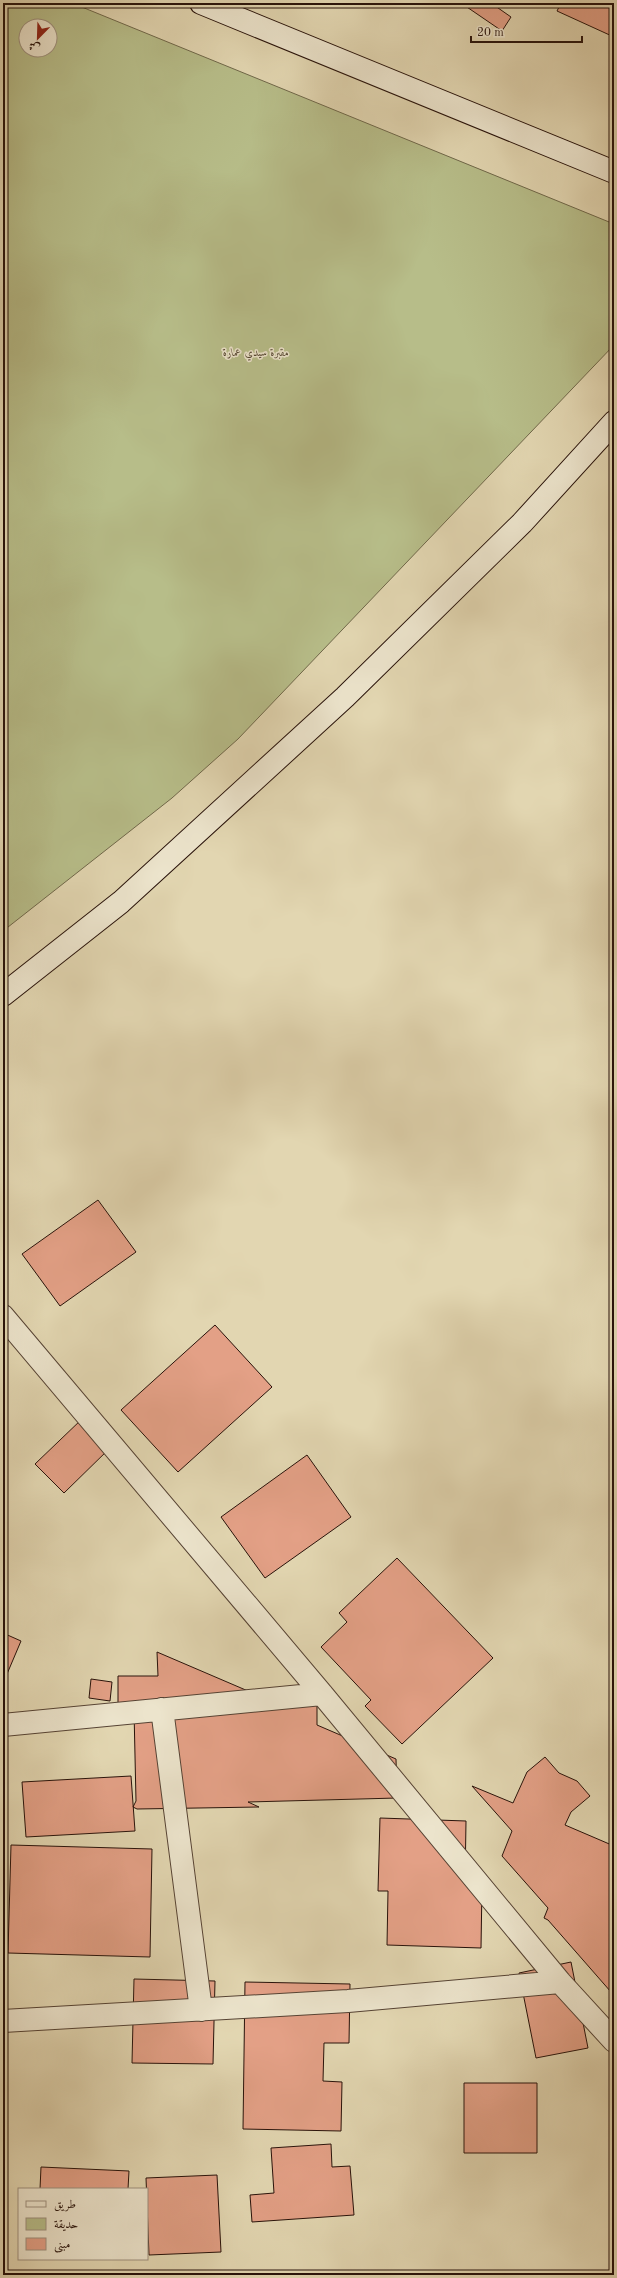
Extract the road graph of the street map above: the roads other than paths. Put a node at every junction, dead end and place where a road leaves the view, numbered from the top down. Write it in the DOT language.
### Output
graph roads {
  1 [pos="201,3"];
  2 [pos="614,172"];
  3 [pos="614,422"];
  4 [pos="3,995"];
  5 [pos="3,1316"];
  6 [pos="322,1694"];
  7 [pos="162,1710"];
  8 [pos="3,1725"];
  9 [pos="560,1982"];
  10 [pos="201,2010"];
  11 [pos="3,2021"];
  12 [pos="614,2041"];
  1 -- 2 [label="street"];
  3 -- 4 [label="street"];
  5 -- 6 [label="street"];
  6 -- 7 [label="street"];
  6 -- 9 [label="street"];
  7 -- 8 [label="street"];
  7 -- 10 [label="street"];
  9 -- 10 [label="street"];
  9 -- 12 [label="street"];
  10 -- 11 [label="street"];
}
